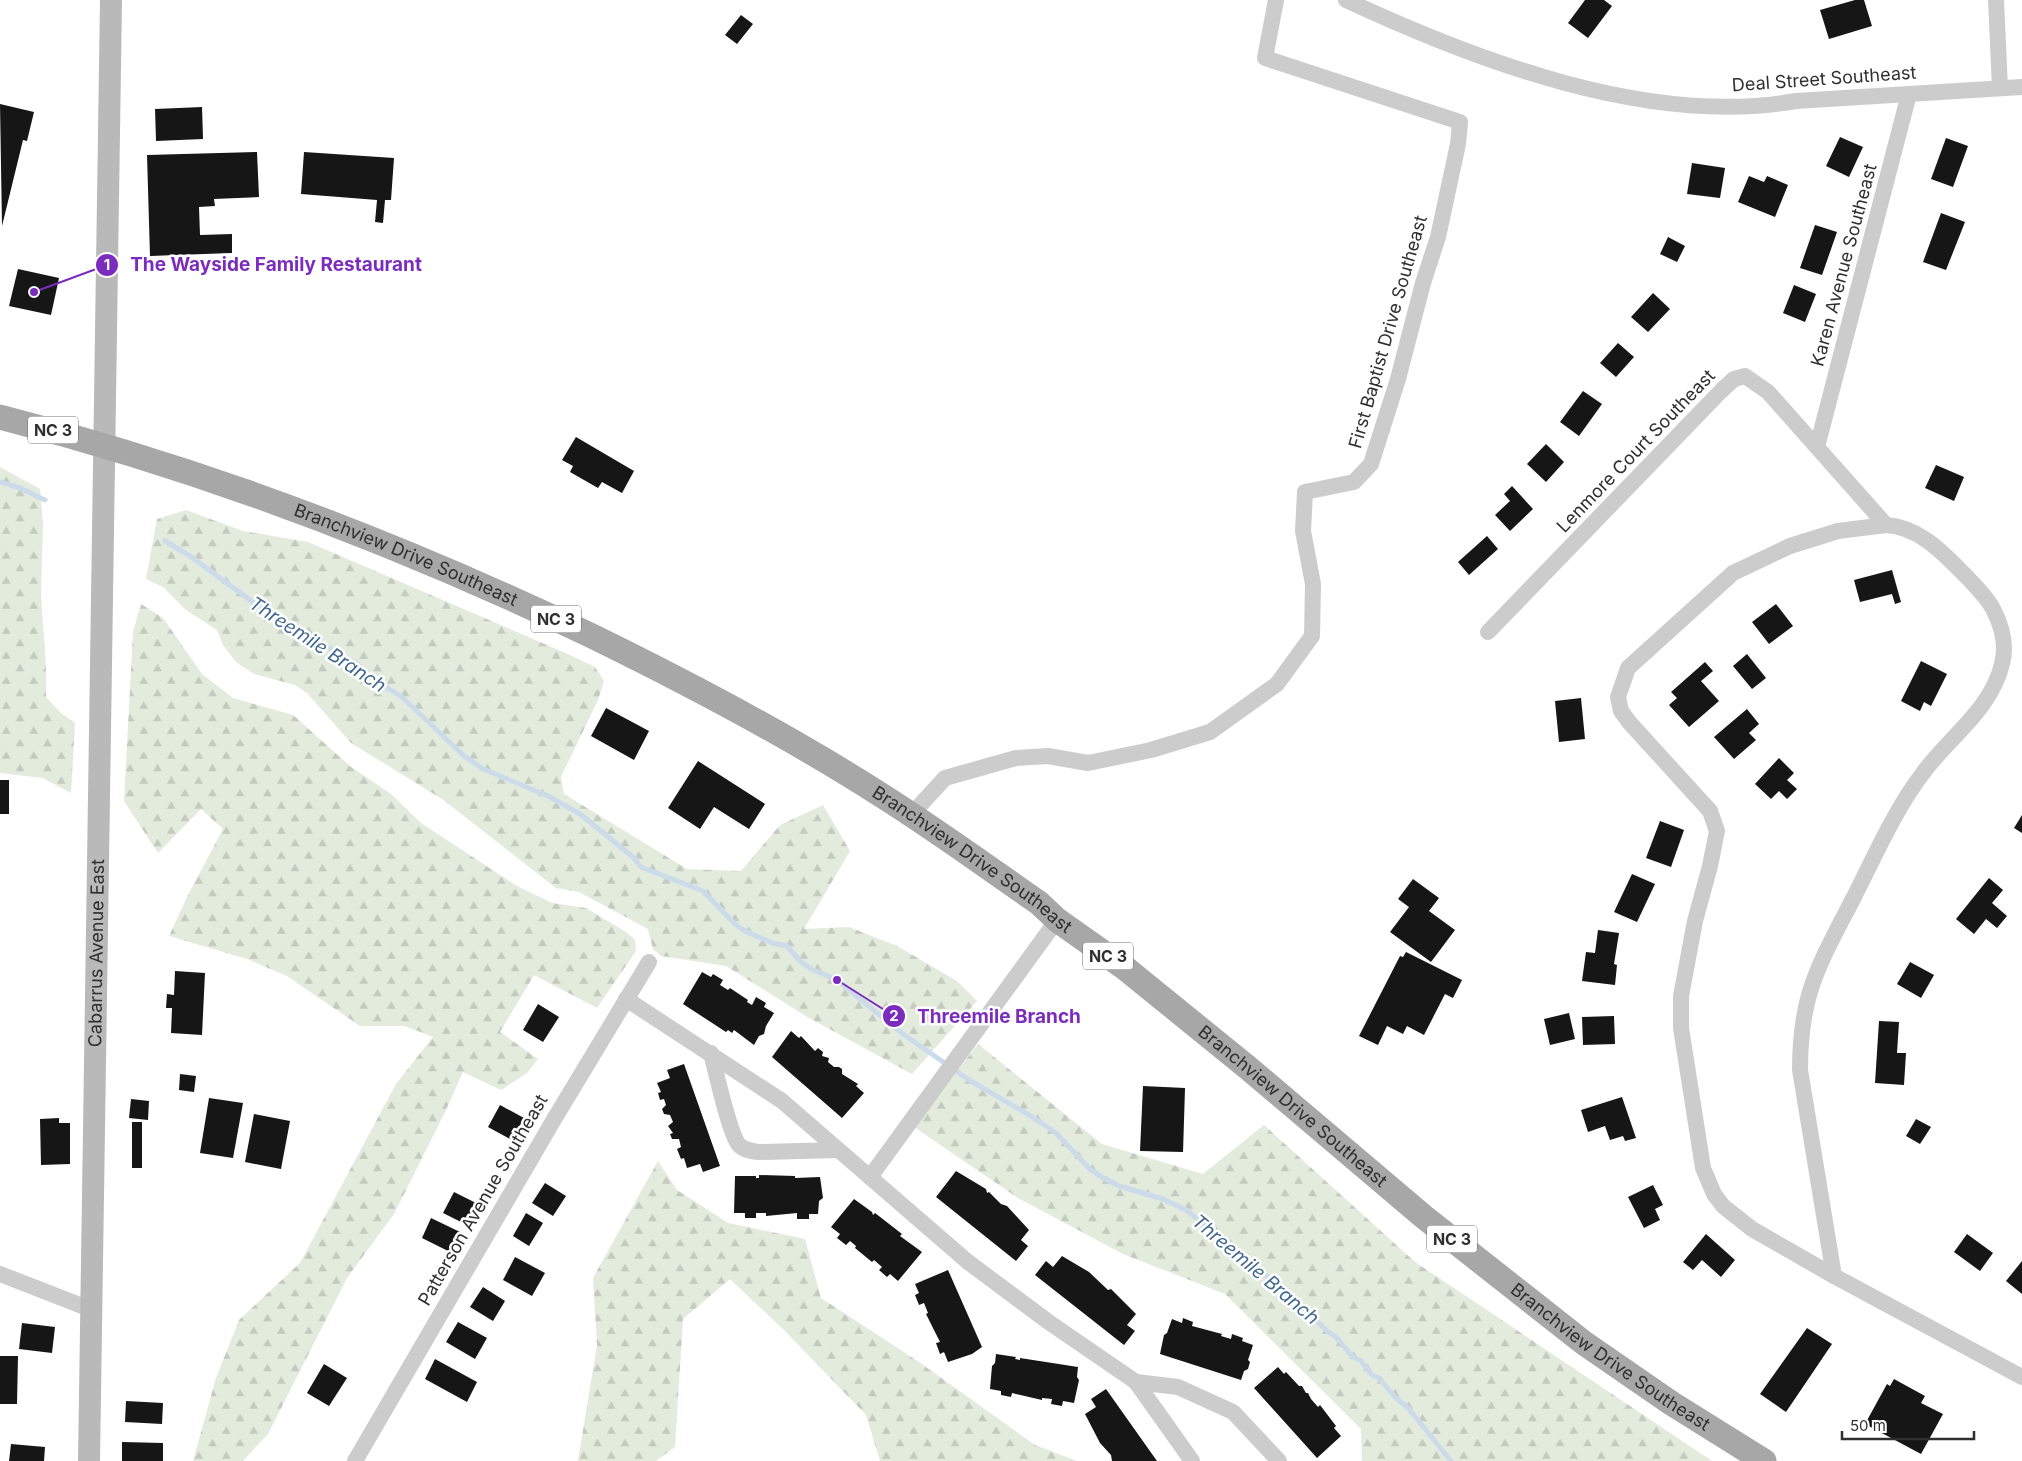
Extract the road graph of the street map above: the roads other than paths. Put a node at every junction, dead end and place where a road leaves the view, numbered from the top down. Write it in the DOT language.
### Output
graph roads {
  1 [pos="111,0"];
  2 [pos="1276,0"];
  3 [pos="1346,0"];
  4 [pos="1996,0"];
  5 [pos="2022,87"];
  6 [pos="2000,88"];
  7 [pos="1909,94"];
  8 [pos="0,417"];
  9 [pos="105,446"];
  10 [pos="1817,447"];
  11 [pos="1886,525"];
  12 [pos="1488,632"];
  13 [pos="911,815"];
  14 [pos="1057,920"];
  15 [pos="649,962"];
  16 [pos="626,999"];
  17 [pos="711,1053"];
  18 [pos="838,1150"];
  19 [pos="870,1177"];
  20 [pos="0,1274"];
  21 [pos="1834,1276"];
  22 [pos="90,1309"];
  23 [pos="2022,1377"];
  24 [pos="1136,1382"];
  25 [pos="89,1461"];
  26 [pos="355,1461"];
  27 [pos="1192,1461"];
  28 [pos="1279,1461"];
  29 [pos="1764,1461"];
  1 -- 9 [label="main road, Cabarrus Avenue East"];
  2 -- 13 [label="street, First Baptist Drive Southeast"];
  3 -- 7 [label="street, Deal Street Southeast"];
  4 -- 6 [label="street"];
  5 -- 6 [label="street, Deal Street Southeast"];
  6 -- 7 [label="street, Deal Street Southeast"];
  7 -- 10 [label="street, Karen Avenue Southeast"];
  8 -- 9 [label="main road, NC 3"];
  9 -- 13 [label="main road, Branchview Drive Southeast / NC 3"];
  9 -- 22 [label="main road, Cabarrus Avenue East"];
  10 -- 11 [label="street"];
  10 -- 12 [label="street, Lenmore Court Southeast"];
  11 -- 21 [label="street"];
  11 -- 21 [label="street"];
  13 -- 14 [label="main road, Branchview Drive Southeast / NC 3"];
  14 -- 19 [label="street"];
  14 -- 29 [label="main road, Branchview Drive Southeast / NC 3"];
  15 -- 16 [label="street, Patterson Avenue Southeast"];
  16 -- 17 [label="street"];
  16 -- 26 [label="street, Patterson Avenue Southeast"];
  17 -- 18 [label="street"];
  17 -- 18 [label="street"];
  18 -- 19 [label="street"];
  19 -- 24 [label="street"];
  20 -- 22 [label="street"];
  21 -- 23 [label="street"];
  22 -- 25 [label="main road, Cabarrus Avenue East"];
  24 -- 27 [label="street"];
  24 -- 28 [label="street"];
}
